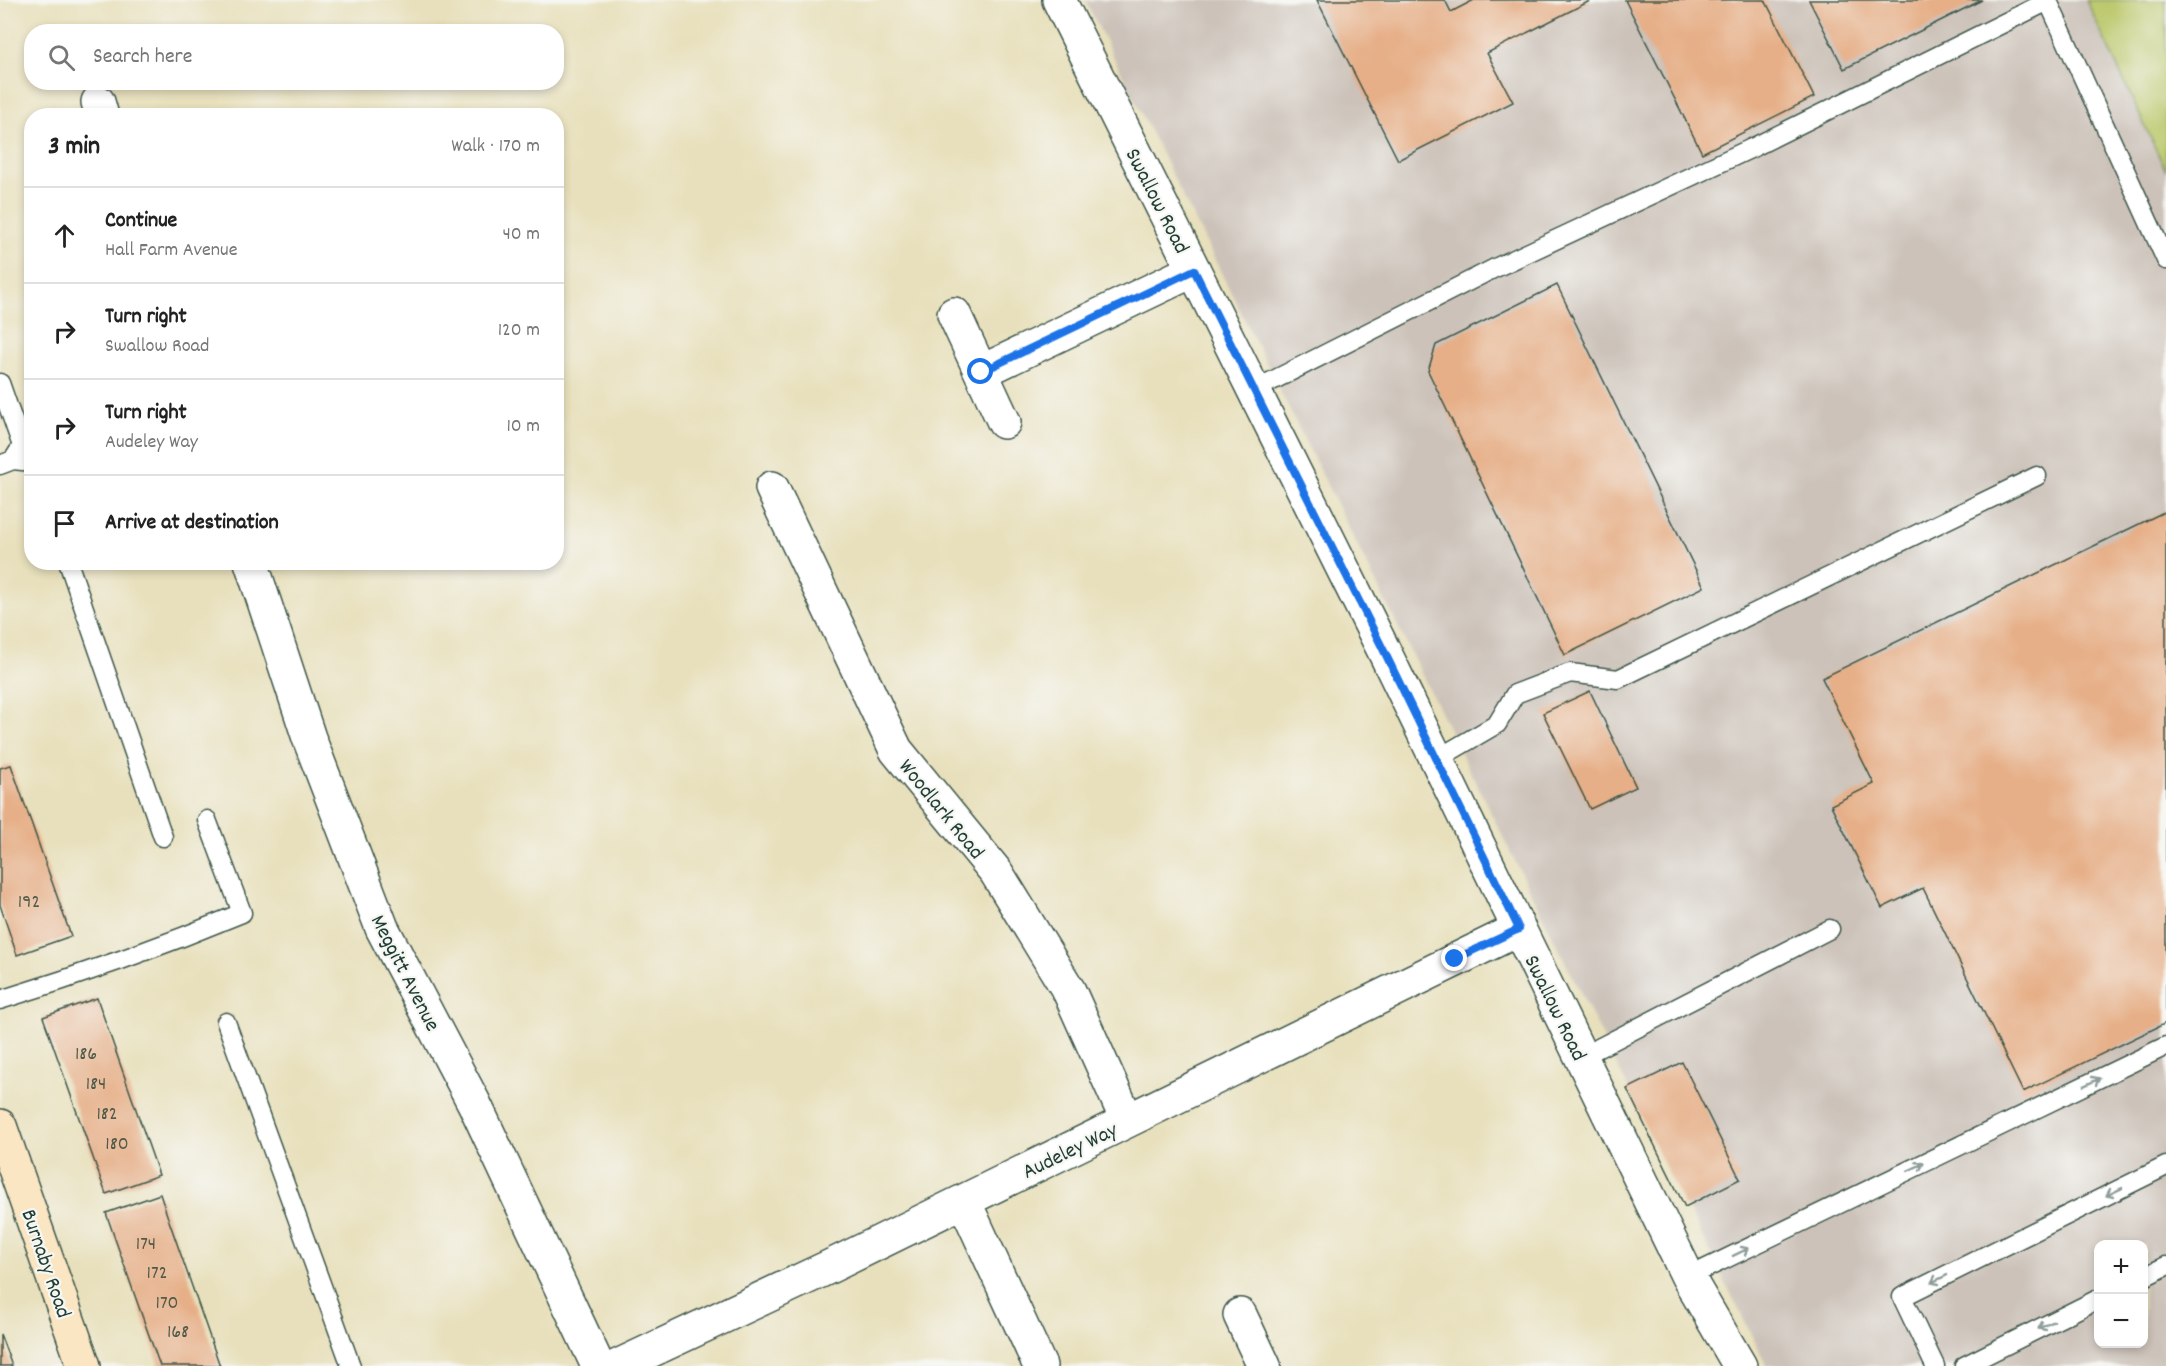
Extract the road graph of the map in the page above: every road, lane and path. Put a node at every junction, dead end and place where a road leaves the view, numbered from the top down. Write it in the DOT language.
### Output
graph roads {
  1 [pos="1059,0"];
  2 [pos="2166,260"];
  3 [pos="1194,270"];
  4 [pos="954,314"];
  5 [pos="981,372"];
  6 [pos="0,383"];
  7 [pos="1254,390"];
  8 [pos="1004,422"];
  9 [pos="15,463"];
  10 [pos="2037,476"];
  11 [pos="772,488"];
  12 [pos="71,570"];
  13 [pos="254,570"];
  14 [pos="1437,759"];
  15 [pos="207,820"];
  16 [pos="163,837"];
  17 [pos="1519,929"];
  18 [pos="1830,929"];
  19 [pos="0,1000"];
  20 [pos="226,1022"];
  21 [pos="2166,1046"];
  22 [pos="1581,1057"];
  23 [pos="1127,1120"];
  24 [pos="0,1126"];
  25 [pos="2166,1166"];
  26 [pos="964,1201"];
  27 [pos="2166,1266"];
  28 [pos="2148,1275"];
  29 [pos="1688,1277"];
  30 [pos="2094,1301"];
  31 [pos="1240,1316"];
  32 [pos="84,1366"];
  33 [pos="351,1366"];
  34 [pos="598,1366"];
  35 [pos="618,1366"];
  36 [pos="1040,1366"];
  37 [pos="1264,1366"];
  38 [pos="1740,1366"];
  39 [pos="1935,1366"];
  40 [pos="1964,1366"];
  1 -- 3 [label="street, Swallow Road"];
  2 -- 7 [label="lane"];
  3 -- 5 [label="street"];
  3 -- 7 [label="street, Swallow Road"];
  4 -- 5 [label="street"];
  5 -- 8 [label="street"];
  6 -- 9 [label="lane"];
  7 -- 14 [label="street, Swallow Road"];
  10 -- 14 [label="lane"];
  11 -- 23 [label="street, Woodlark Road"];
  12 -- 16 [label="lane"];
  13 -- 34 [label="street, Meggitt Avenue"];
  14 -- 17 [label="street, Swallow Road"];
  15 -- 19 [label="lane"];
  17 -- 22 [label="street, Swallow Road"];
  17 -- 23 [label="street, Audeley Way"];
  18 -- 22 [label="lane"];
  20 -- 33 [label="lane"];
  29 -- 21 [label="lane, one-way"];
  22 -- 29 [label="street, Swallow Road"];
  23 -- 26 [label="street, Audeley Way"];
  24 -- 32 [label="street, Burnaby Road"];
  25 -- 39 [label="lane, one-way"];
  26 -- 35 [label="street, Audeley Way"];
  26 -- 36 [label="street"];
  27 -- 28 [label="lane"];
  29 -- 38 [label="street, Swallow Road"];
  30 -- 40 [label="lane, one-way"];
  31 -- 37 [label="street"];
}
